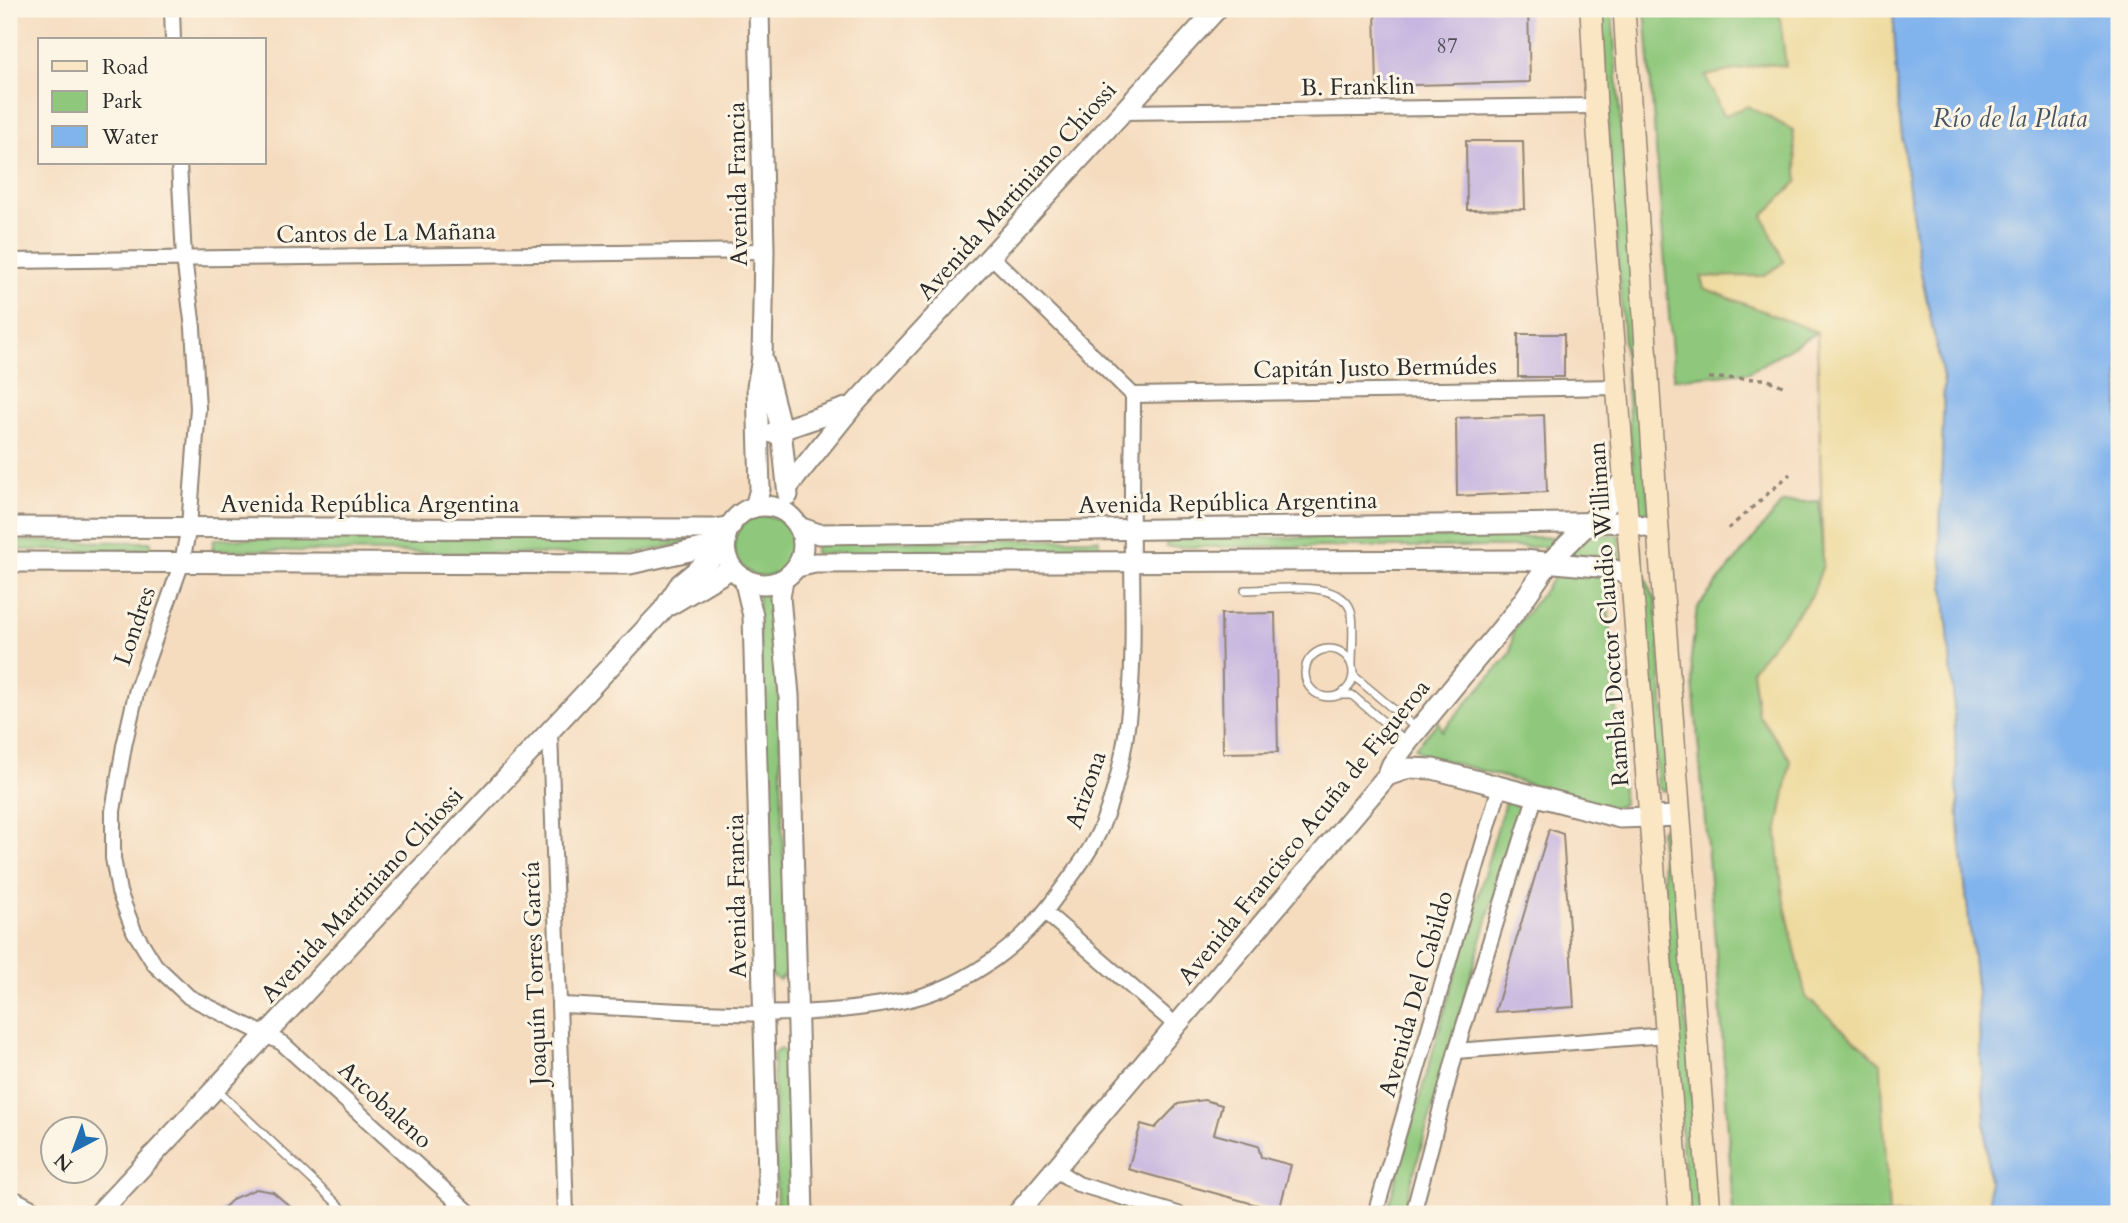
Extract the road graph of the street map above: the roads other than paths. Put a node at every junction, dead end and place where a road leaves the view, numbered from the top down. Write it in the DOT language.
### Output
graph roads {
  1 [pos="172,9"];
  2 [pos="759,9"];
  3 [pos="1217,9"];
  4 [pos="1591,9"];
  5 [pos="1625,9"];
  6 [pos="173,38"];
  7 [pos="1596,106"];
  8 [pos="1122,112"];
  9 [pos="179,164"];
  10 [pos="764,251"];
  11 [pos="991,256"];
  12 [pos="184,258"];
  13 [pos="9,261"];
  14 [pos="762,359"];
  15 [pos="1618,387"];
  16 [pos="1133,395"];
  17 [pos="853,406"];
  18 [pos="782,429"];
  19 [pos="760,447"];
  20 [pos="1624,478"];
  21 [pos="789,487"];
  22 [pos="755,508"];
  23 [pos="794,521"];
  24 [pos="1627,522"];
  25 [pos="1589,523"];
  26 [pos="9,527"];
  27 [pos="189,527"];
  28 [pos="1132,528"];
  29 [pos="1658,530"];
  30 [pos="727,539"];
  31 [pos="1132,561"];
  32 [pos="9,562"];
  33 [pos="182,562"];
  34 [pos="1549,563"];
  35 [pos="738,573"];
  36 [pos="790,573"];
  37 [pos="1631,576"];
  38 [pos="1245,590"];
  39 [pos="663,610"];
  40 [pos="1352,664"];
  41 [pos="1354,676"];
  42 [pos="1339,696"];
  43 [pos="550,731"];
  44 [pos="1413,736"];
  45 [pos="1387,776"];
  46 [pos="1500,786"];
  47 [pos="1536,794"];
  48 [pos="1680,816"];
  49 [pos="1651,817"];
  50 [pos="1045,912"];
  51 [pos="559,1004"];
  52 [pos="765,1013"];
  53 [pos="799,1014"];
  54 [pos="1177,1026"];
  55 [pos="265,1034"];
  56 [pos="1667,1035"];
  57 [pos="1456,1051"];
  58 [pos="214,1087"];
  59 [pos="1055,1169"];
  60 [pos="9,1196"];
  61 [pos="43,1214"];
  62 [pos="98,1214"];
  63 [pos="348,1214"];
  64 [pos="471,1214"];
  65 [pos="566,1214"];
  66 [pos="769,1214"];
  67 [pos="803,1214"];
  68 [pos="1017,1214"];
  69 [pos="1178,1214"];
  70 [pos="1375,1214"];
  71 [pos="1413,1214"];
  72 [pos="1680,1214"];
  73 [pos="1710,1214"];
  1 -- 6 [label="street"];
  2 -- 10 [label="street, Avenida Francia"];
  3 -- 8 [label="street, Avenida Martiniano Chiossi"];
  4 -- 7 [label="main road, Rambla Doctor Claudio Williman"];
  5 -- 29 [label="main road"];
  7 -- 8 [label="street, B. Franklin"];
  7 -- 15 [label="main road, Rambla Doctor Claudio Williman"];
  8 -- 11 [label="street, Avenida Martiniano Chiossi"];
  9 -- 12 [label="street, Londres"];
  10 -- 12 [label="street, Cantos de La Mañana"];
  10 -- 14 [label="street, Avenida Francia"];
  11 -- 16 [label="street"];
  11 -- 17 [label="street, Avenida Martiniano Chiossi"];
  12 -- 13 [label="street, Cantos de La Mañana"];
  12 -- 27 [label="street, Londres"];
  14 -- 18 [label="street, Avenida Francia"];
  14 -- 19 [label="street, Avenida Francia"];
  15 -- 16 [label="street, Capitán Justo Bermúdes"];
  15 -- 20 [label="main road, Rambla Doctor Claudio Williman"];
  16 -- 28 [label="street, Arizona"];
  17 -- 18 [label="street, Avenida Martiniano Chiossi"];
  17 -- 21 [label="street, Avenida Martiniano Chiossi"];
  18 -- 19 [label="street, Avenida Martiniano Chiossi"];
  18 -- 21 [label="street, Avenida Francia"];
  19 -- 22 [label="street, Avenida Francia"];
  20 -- 24 [label="main road, Rambla Doctor Claudio Williman"];
  20 -- 25 [label="street, Avenida Francisco Acuña de Figueroa"];
  21 -- 23 [label="street, Avenida Francia"];
  22 -- 23 [label="street"];
  22 -- 30 [label="street"];
  23 -- 28 [label="street, Avenida República Argentina"];
  23 -- 36 [label="street"];
  24 -- 25 [label="street, Avenida República Argentina"];
  24 -- 29 [label="street, Avenida República Argentina"];
  24 -- 37 [label="main road, Rambla Doctor Claudio Williman"];
  25 -- 28 [label="street, Avenida República Argentina"];
  25 -- 34 [label="street, Avenida Francisco Acuña de Figueroa"];
  26 -- 27 [label="street, Avenida República Argentina"];
  27 -- 30 [label="street, Avenida República Argentina"];
  27 -- 33 [label="street, Londres"];
  28 -- 31 [label="street, Arizona"];
  29 -- 48 [label="main road"];
  30 -- 33 [label="street"];
  30 -- 35 [label="street"];
  30 -- 39 [label="street, Avenida Martiniano Chiossi"];
  31 -- 34 [label="street"];
  31 -- 36 [label="street"];
  31 -- 50 [label="street, Arizona"];
  32 -- 33 [label="street"];
  33 -- 55 [label="street, Londres"];
  34 -- 37 [label="street"];
  34 -- 44 [label="street, Avenida Francisco Acuña de Figueroa"];
  35 -- 36 [label="street"];
  35 -- 39 [label="street, Avenida Martiniano Chiossi"];
  35 -- 52 [label="street, Avenida Francia"];
  36 -- 53 [label="street"];
  37 -- 49 [label="main road, Rambla Doctor Claudio Williman"];
  38 -- 40 [label="lane"];
  39 -- 43 [label="street, Avenida Martiniano Chiossi"];
  40 -- 41 [label="lane"];
  40 -- 42 [label="lane"];
  41 -- 42 [label="lane"];
  41 -- 44 [label="lane"];
  42 -- 44 [label="lane"];
  43 -- 51 [label="street, Joaquín Torres García"];
  43 -- 55 [label="street, Avenida Martiniano Chiossi"];
  44 -- 45 [label="street, Avenida Francisco Acuña de Figueroa"];
  45 -- 46 [label="street"];
  45 -- 54 [label="street, Avenida Francisco Acuña de Figueroa"];
  46 -- 47 [label="street"];
  46 -- 70 [label="street, Avenida Del Cabildo"];
  47 -- 49 [label="street"];
  47 -- 57 [label="street"];
  48 -- 49 [label="street"];
  48 -- 73 [label="main road"];
  49 -- 56 [label="main road, Rambla Doctor Claudio Williman"];
  50 -- 53 [label="street, Arizona"];
  50 -- 54 [label="street"];
  51 -- 52 [label="street, Arizona"];
  51 -- 65 [label="street, Joaquín Torres García"];
  52 -- 53 [label="street, Arizona"];
  52 -- 66 [label="street, Avenida Francia"];
  53 -- 67 [label="street"];
  54 -- 59 [label="street, Avenida Francisco Acuña de Figueroa"];
  55 -- 58 [label="street, Avenida Martiniano Chiossi"];
  55 -- 64 [label="street, Arcobaleno"];
  56 -- 57 [label="street"];
  56 -- 72 [label="main road, Rambla Doctor Claudio Williman"];
  57 -- 71 [label="street"];
  58 -- 62 [label="street, Avenida Martiniano Chiossi"];
  58 -- 63 [label="lane"];
  59 -- 68 [label="street, Avenida Francisco Acuña de Figueroa"];
  59 -- 69 [label="street"];
  60 -- 61 [label="street"];
}
